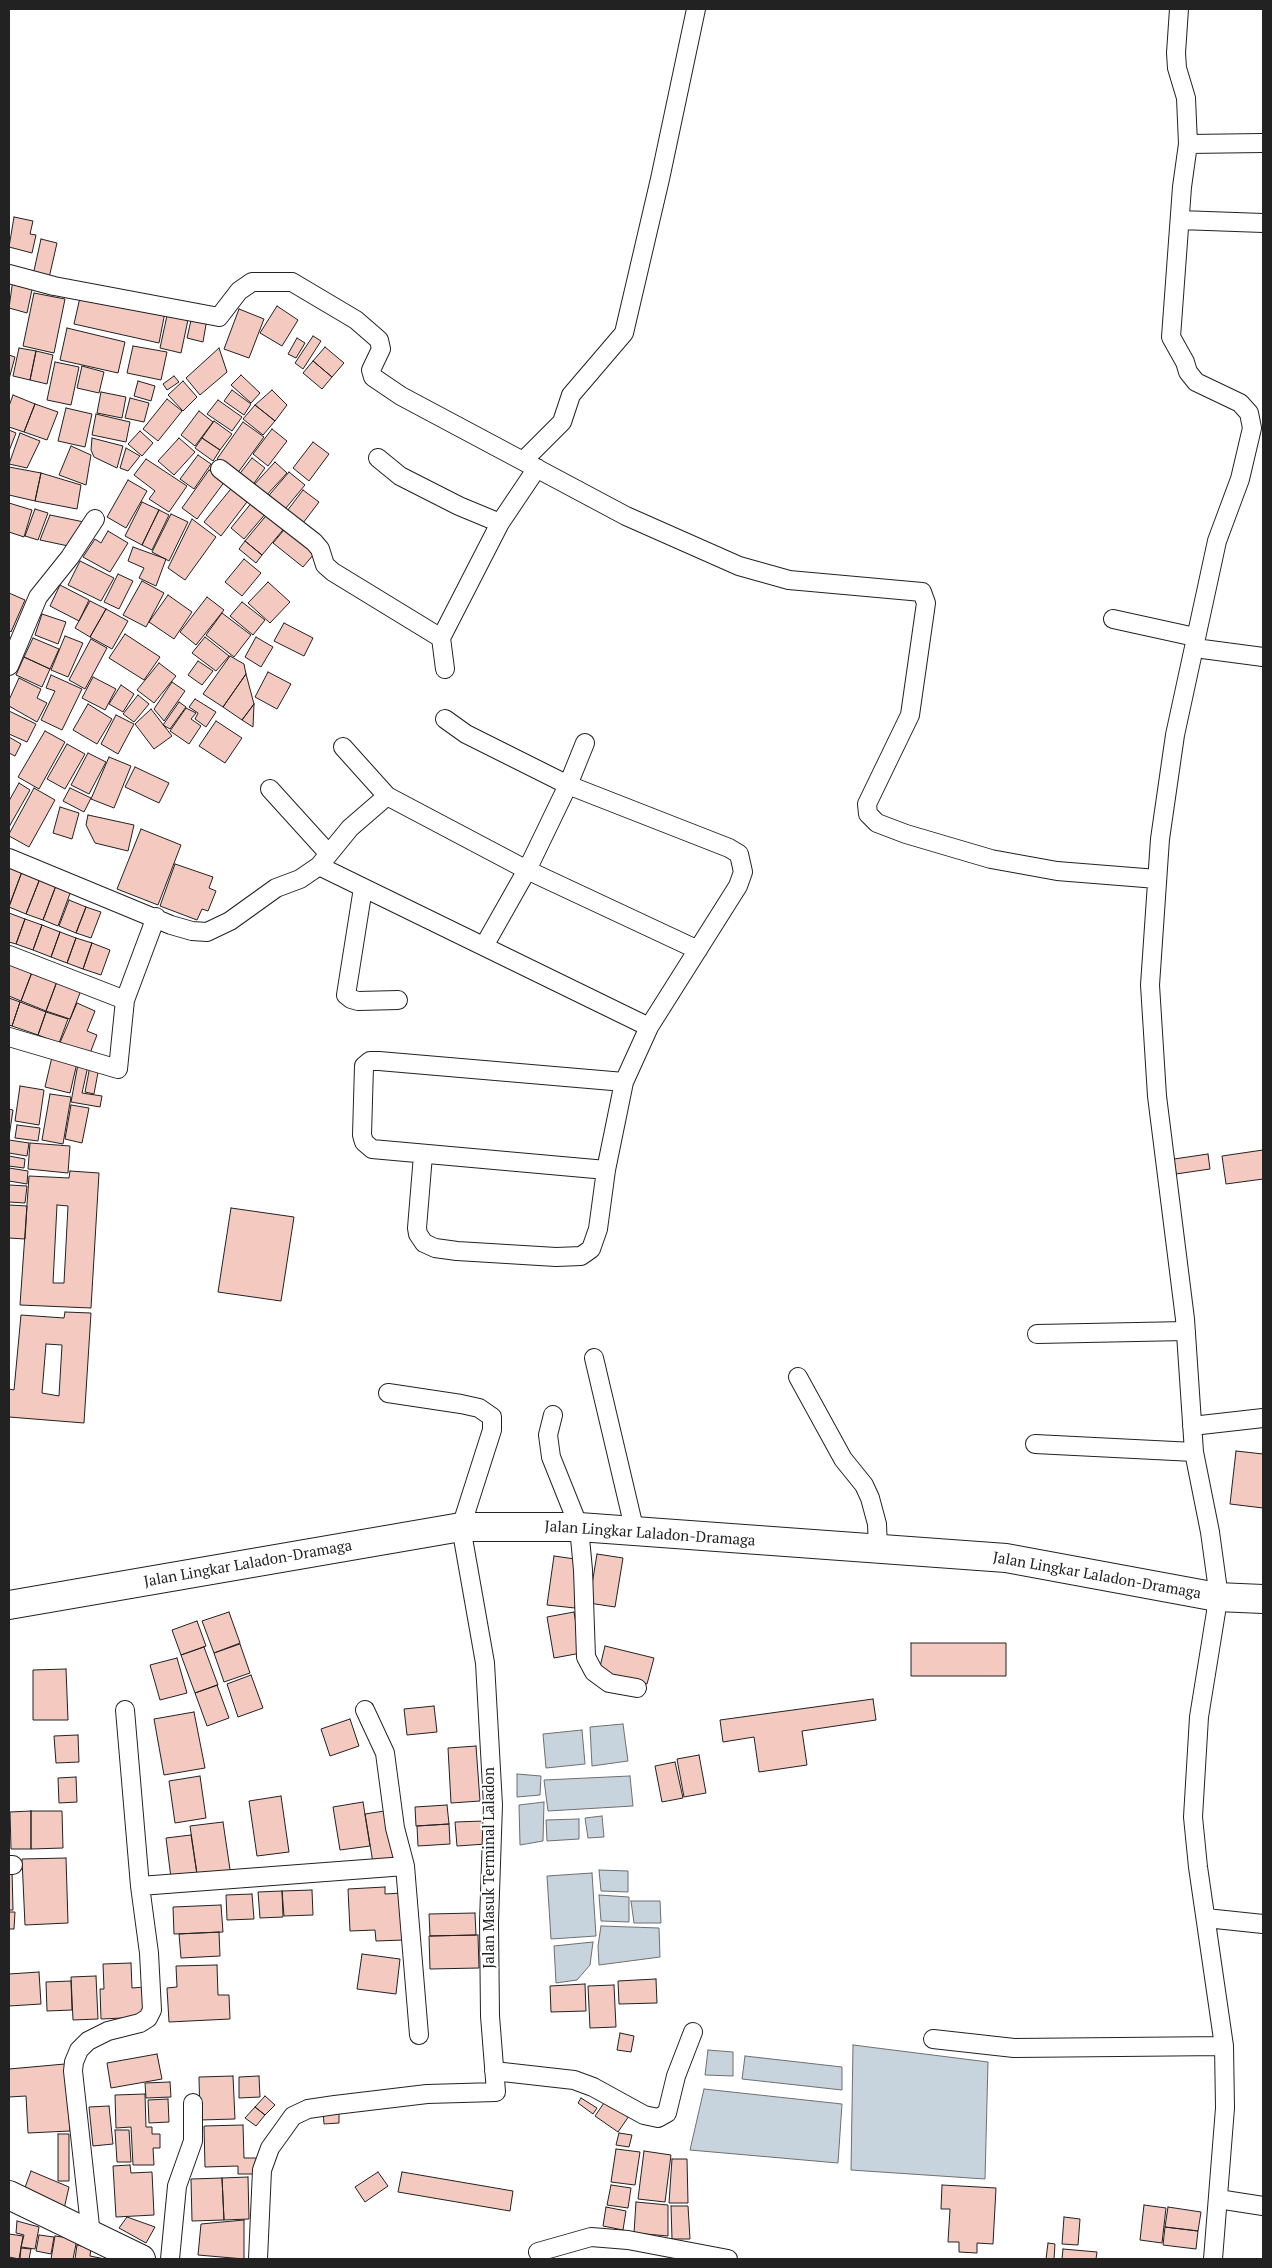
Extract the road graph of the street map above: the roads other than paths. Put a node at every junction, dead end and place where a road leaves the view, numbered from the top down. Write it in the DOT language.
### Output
graph roads {
  1 [pos="696,9"];
  2 [pos="1179,9"];
  3 [pos="1188,144"];
  4 [pos="1263,144"];
  5 [pos="1180,220"];
  6 [pos="1263,223"];
  7 [pos="9,274"];
  8 [pos="378,458"];
  9 [pos="530,465"];
  10 [pos="220,469"];
  11 [pos="95,519"];
  12 [pos="500,523"];
  13 [pos="1113,619"];
  14 [pos="441,638"];
  15 [pos="1195,643"];
  16 [pos="1263,657"];
  17 [pos="9,666"];
  18 [pos="445,669"];
  19 [pos="444,719"];
  20 [pos="585,743"];
  21 [pos="343,747"];
  22 [pos="568,785"];
  23 [pos="270,789"];
  24 [pos="386,796"];
  25 [pos="9,858"];
  26 [pos="324,859"];
  27 [pos="526,870"];
  28 [pos="1157,879"];
  29 [pos="363,888"];
  30 [pos="156,917"];
  31 [pos="484,946"];
  32 [pos="698,950"];
  33 [pos="9,955"];
  34 [pos="125,1000"];
  35 [pos="398,1000"];
  36 [pos="649,1027"];
  37 [pos="9,1037"];
  38 [pos="624,1082"];
  39 [pos="423,1155"];
  40 [pos="606,1170"];
  41 [pos="1186,1331"];
  42 [pos="1038,1334"];
  43 [pos="594,1358"];
  44 [pos="798,1377"];
  45 [pos="388,1394"];
  46 [pos="552,1415"];
  47 [pos="1263,1418"];
  48 [pos="1192,1426"];
  49 [pos="1035,1444"];
  50 [pos="1194,1452"];
  51 [pos="461,1527"];
  52 [pos="579,1527"];
  53 [pos="635,1532"];
  54 [pos="878,1549"];
  55 [pos="1217,1597"];
  56 [pos="1263,1599"];
  57 [pos="9,1605"];
  58 [pos="637,1688"];
  59 [pos="125,1710"];
  60 [pos="365,1710"];
  61 [pos="405,1866"];
  62 [pos="140,1886"];
  63 [pos="1206,1918"];
  64 [pos="1263,1924"];
  65 [pos="693,2032"];
  66 [pos="419,2035"];
  67 [pos="933,2039"];
  68 [pos="1224,2046"];
  69 [pos="494,2072"];
  70 [pos="193,2103"];
  71 [pos="9,2195"];
  72 [pos="1218,2199"];
  73 [pos="1263,2206"];
  74 [pos="91,2235"];
  75 [pos="538,2252"];
  76 [pos="141,2259"];
  77 [pos="170,2259"];
  78 [pos="258,2259"];
  79 [pos="728,2259"];
  80 [pos="1213,2259"];
  1 -- 9 [label="street"];
  2 -- 3 [label="street"];
  3 -- 4 [label="street"];
  3 -- 5 [label="street"];
  5 -- 6 [label="street"];
  5 -- 15 [label="street"];
  7 -- 9 [label="street"];
  8 -- 12 [label="street"];
  9 -- 12 [label="street"];
  9 -- 28 [label="street"];
  10 -- 14 [label="street"];
  11 -- 17 [label="street"];
  12 -- 14 [label="street"];
  13 -- 15 [label="street"];
  14 -- 18 [label="street"];
  15 -- 16 [label="street"];
  15 -- 28 [label="street"];
  19 -- 22 [label="street"];
  20 -- 22 [label="street"];
  21 -- 24 [label="street"];
  22 -- 27 [label="street"];
  22 -- 32 [label="street"];
  23 -- 26 [label="street"];
  24 -- 26 [label="street"];
  24 -- 27 [label="street"];
  25 -- 30 [label="street"];
  26 -- 29 [label="street"];
  26 -- 30 [label="street"];
  27 -- 31 [label="street"];
  27 -- 32 [label="street"];
  28 -- 41 [label="street"];
  29 -- 31 [label="street"];
  29 -- 35 [label="street"];
  30 -- 34 [label="street"];
  31 -- 36 [label="street"];
  32 -- 36 [label="street"];
  33 -- 34 [label="street"];
  34 -- 37 [label="street"];
  36 -- 38 [label="street"];
  38 -- 39 [label="street"];
  38 -- 40 [label="street"];
  39 -- 40 [label="street"];
  39 -- 40 [label="street"];
  41 -- 42 [label="street"];
  41 -- 48 [label="street"];
  43 -- 53 [label="street"];
  44 -- 54 [label="street"];
  45 -- 51 [label="street"];
  46 -- 52 [label="street"];
  47 -- 48 [label="street"];
  48 -- 50 [label="street"];
  49 -- 50 [label="street"];
  50 -- 55 [label="street"];
  51 -- 52 [label="main road, Jalan Lingkar Laladon-Dramaga"];
  51 -- 57 [label="main road, Jalan Lingkar Laladon-Dramaga"];
  51 -- 69 [label="street, Jalan Masuk Terminal Laladon"];
  52 -- 53 [label="main road, Jalan Lingkar Laladon-Dramaga"];
  52 -- 58 [label="street"];
  53 -- 54 [label="main road, Jalan Lingkar Laladon-Dramaga"];
  54 -- 55 [label="main road, Jalan Lingkar Laladon-Dramaga"];
  55 -- 56 [label="main road, Jalan Lingkar Laladon-Dramaga"];
  55 -- 63 [label="street"];
  59 -- 62 [label="street"];
  60 -- 61 [label="street"];
  61 -- 62 [label="street"];
  61 -- 66 [label="street"];
  62 -- 74 [label="street"];
  63 -- 64 [label="street"];
  63 -- 68 [label="street"];
  65 -- 69 [label="street"];
  67 -- 68 [label="street"];
  68 -- 72 [label="street"];
  69 -- 78 [label="street, Jalan Masuk Terminal Laladon"];
  70 -- 77 [label="street"];
  71 -- 74 [label="main road"];
  72 -- 73 [label="street"];
  72 -- 80 [label="street"];
  74 -- 76 [label="main road"];
  75 -- 79 [label="street"];
}
